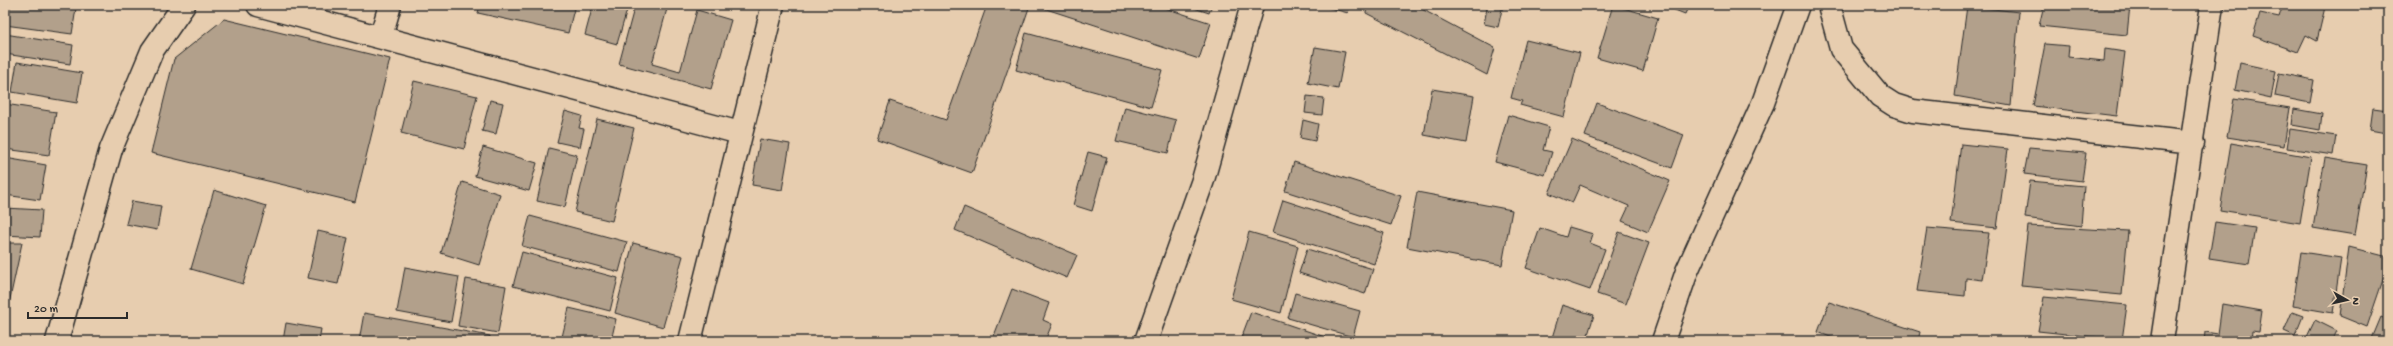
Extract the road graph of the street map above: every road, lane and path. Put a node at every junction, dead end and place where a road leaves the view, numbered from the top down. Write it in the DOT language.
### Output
graph roads {
  1 [pos="184,5"];
  2 [pos="258,5"];
  3 [pos="390,5"];
  4 [pos="773,5"];
  5 [pos="1252,5"];
  6 [pos="1798,5"];
  7 [pos="1829,5"];
  8 [pos="2212,5"];
  9 [pos="381,36"];
  10 [pos="740,133"];
  11 [pos="2193,143"];
  12 [pos="57,341"];
  13 [pos="690,341"];
  14 [pos="1146,341"];
  15 [pos="1664,341"];
  16 [pos="2162,341"];
  1 -- 12 [label="street"];
  2 -- 9 [label="street"];
  3 -- 9 [label="street"];
  4 -- 10 [label="street"];
  5 -- 14 [label="street"];
  6 -- 15 [label="street"];
  7 -- 11 [label="street"];
  8 -- 11 [label="street"];
  9 -- 10 [label="street"];
  10 -- 13 [label="street"];
  11 -- 16 [label="street"];
}
